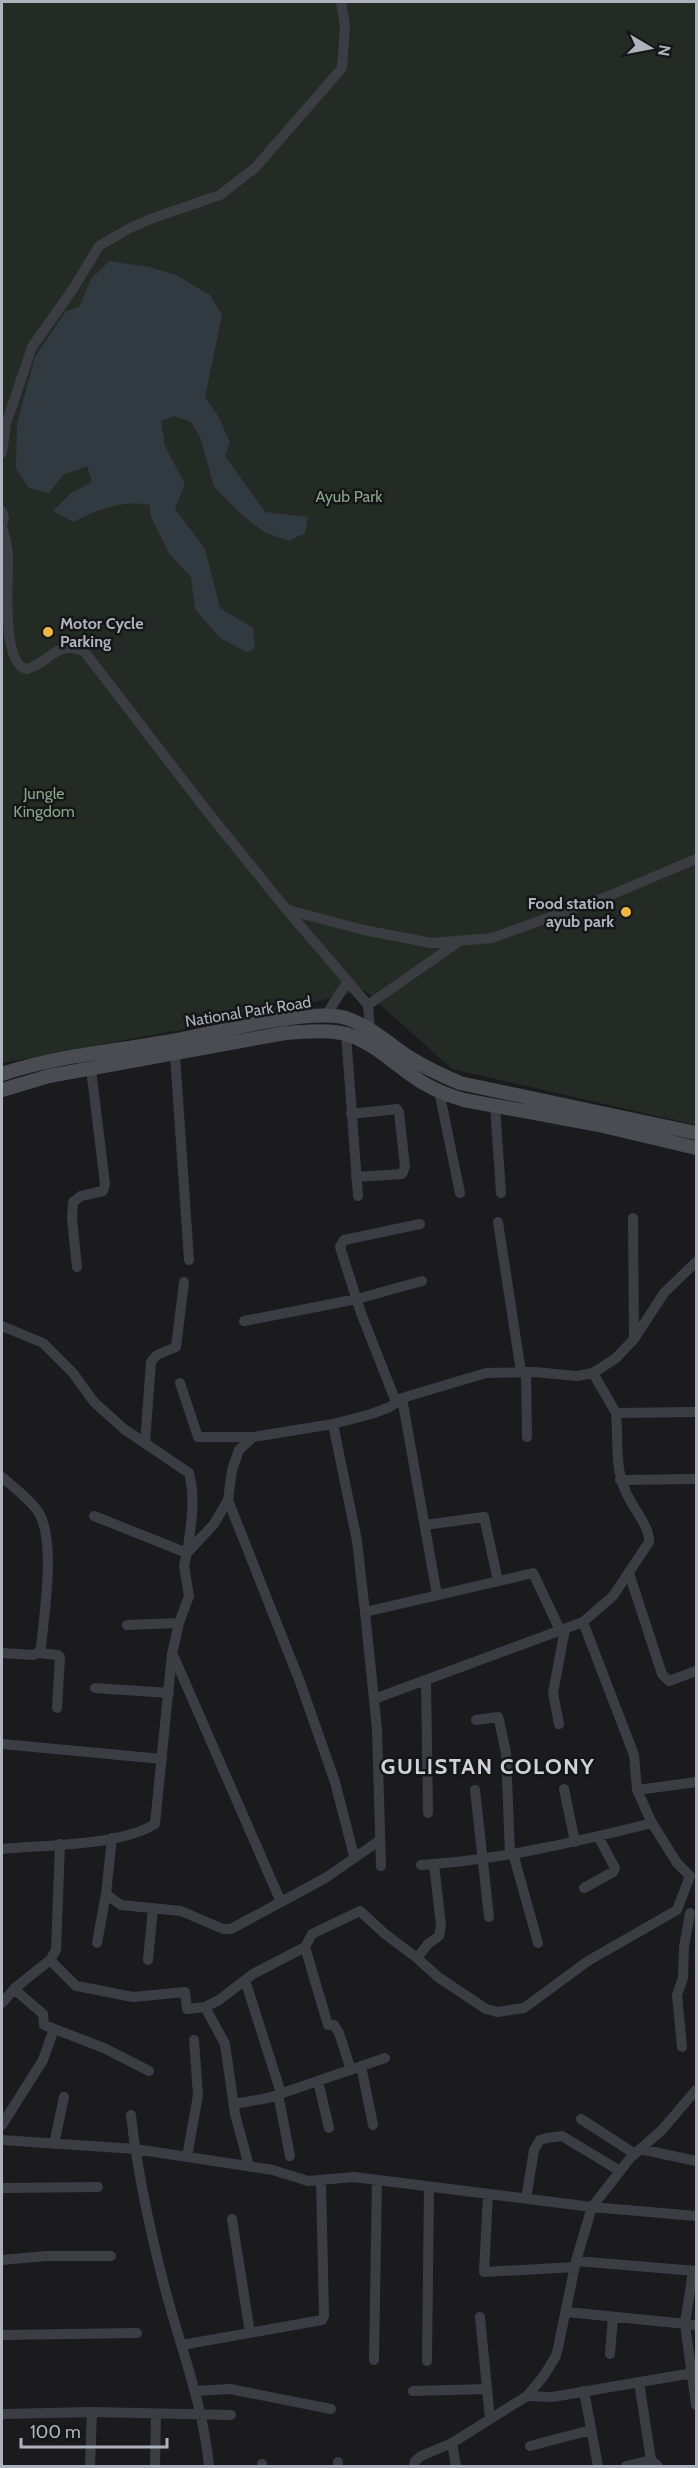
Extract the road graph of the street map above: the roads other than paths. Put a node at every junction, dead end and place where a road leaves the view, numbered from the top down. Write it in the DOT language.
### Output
graph roads {
  1 [pos="341,2"];
  2 [pos="2,453"];
  3 [pos="2,511"];
  4 [pos="2,525"];
  5 [pos="3,615"];
  6 [pos="696,859"];
  7 [pos="287,910"];
  8 [pos="310,917"];
  9 [pos="304,930"];
  10 [pos="458,943"];
  11 [pos="348,981"];
  12 [pos="368,1005"];
  13 [pos="326,1015"];
  14 [pos="370,1029"];
  15 [pos="346,1034"];
  16 [pos="363,1043"];
  17 [pos="175,1054"];
  18 [pos="91,1069"];
  19 [pos="2,1074"];
  20 [pos="2,1090"];
  21 [pos="439,1091"];
  22 [pos="495,1106"];
  23 [pos="351,1114"];
  24 [pos="696,1132"];
  25 [pos="696,1148"];
  26 [pos="356,1177"];
  27 [pos="460,1193"];
  28 [pos="501,1193"];
  29 [pos="358,1196"];
  30 [pos="633,1218"];
  31 [pos="498,1222"];
  32 [pos="420,1224"];
  33 [pos="189,1260"];
  34 [pos="696,1262"];
  35 [pos="77,1267"];
  36 [pos="422,1281"];
  37 [pos="184,1282"];
  38 [pos="357,1299"];
  39 [pos="244,1321"];
  40 [pos="2,1326"];
  41 [pos="634,1338"];
  42 [pos="523,1372"];
  43 [pos="593,1373"];
  44 [pos="180,1383"];
  45 [pos="399,1400"];
  46 [pos="696,1412"];
  47 [pos="616,1413"];
  48 [pos="333,1424"];
  49 [pos="253,1437"];
  50 [pos="527,1437"];
  51 [pos="145,1443"];
  52 [pos="2,1477"];
  53 [pos="696,1479"];
  54 [pos="620,1480"];
  55 [pos="228,1500"];
  56 [pos="94,1516"];
  57 [pos="425,1526"];
  58 [pos="187,1553"];
  59 [pos="629,1573"];
  60 [pos="498,1581"];
  61 [pos="437,1595"];
  62 [pos="365,1612"];
  63 [pos="583,1622"];
  64 [pos="179,1623"];
  65 [pos="127,1625"];
  66 [pos="562,1630"];
  67 [pos="2,1653"];
  68 [pos="39,1653"];
  69 [pos="172,1654"];
  70 [pos="696,1671"];
  71 [pos="426,1680"];
  72 [pos="95,1688"];
  73 [pos="169,1693"];
  74 [pos="374,1699"];
  75 [pos="57,1708"];
  76 [pos="476,1720"];
  77 [pos="559,1724"];
  78 [pos="2,1744"];
  79 [pos="162,1759"];
  80 [pos="696,1782"];
  81 [pos="564,1789"];
  82 [pos="475,1790"];
  83 [pos="637,1790"];
  84 [pos="428,1814"];
  85 [pos="652,1823"];
  86 [pos="598,1836"];
  87 [pos="112,1838"];
  88 [pos="380,1840"];
  89 [pos="575,1842"];
  90 [pos="60,1844"];
  91 [pos="2,1849"];
  92 [pos="511,1853"];
  93 [pos="354,1857"];
  94 [pos="482,1857"];
  95 [pos="434,1864"];
  96 [pos="421,1865"];
  97 [pos="381,1866"];
  98 [pos="693,1873"];
  99 [pos="584,1888"];
  100 [pos="106,1894"];
  101 [pos="281,1902"];
  102 [pos="153,1908"];
  103 [pos="677,1910"];
  104 [pos="693,1914"];
  105 [pos="489,1917"];
  106 [pos="97,1943"];
  107 [pos="538,1943"];
  108 [pos="305,1947"];
  109 [pos="417,1958"];
  110 [pos="50,1960"];
  111 [pos="148,1960"];
  112 [pos="245,1980"];
  113 [pos="14,1989"];
  114 [pos="2,2003"];
  115 [pos="205,2007"];
  116 [pos="54,2029"];
  117 [pos="194,2040"];
  118 [pos="682,2047"];
  119 [pos="385,2058"];
  120 [pos="356,2068"];
  121 [pos="149,2072"];
  122 [pos="318,2081"];
  123 [pos="696,2090"];
  124 [pos="280,2094"];
  125 [pos="64,2097"];
  126 [pos="234,2104"];
  127 [pos="131,2115"];
  128 [pos="581,2119"];
  129 [pos="2,2125"];
  130 [pos="373,2125"];
  131 [pos="329,2128"];
  132 [pos="2,2140"];
  133 [pos="54,2144"];
  134 [pos="135,2150"];
  135 [pos="638,2151"];
  136 [pos="290,2156"];
  137 [pos="187,2157"];
  138 [pos="696,2162"];
  139 [pos="249,2166"];
  140 [pos="620,2171"];
  141 [pos="321,2180"];
  142 [pos="377,2180"];
  143 [pos="98,2187"];
  144 [pos="429,2187"];
  145 [pos="2,2188"];
  146 [pos="488,2194"];
  147 [pos="526,2199"];
  148 [pos="592,2207"];
  149 [pos="696,2216"];
  150 [pos="232,2219"];
  151 [pos="111,2256"];
  152 [pos="2,2260"];
  153 [pos="576,2264"];
  154 [pos="694,2271"];
  155 [pos="567,2312"];
  156 [pos="480,2317"];
  157 [pos="613,2317"];
  158 [pos="691,2325"];
  159 [pos="137,2333"];
  160 [pos="250,2333"];
  161 [pos="2,2335"];
  162 [pos="182,2345"];
  163 [pos="610,2354"];
  164 [pos="374,2360"];
  165 [pos="427,2361"];
  166 [pos="693,2373"];
  167 [pos="639,2382"];
  168 [pos="487,2389"];
  169 [pos="195,2391"];
  170 [pos="413,2391"];
  171 [pos="584,2391"];
  172 [pos="527,2396"];
  173 [pos="696,2405"];
  174 [pos="331,2409"];
  175 [pos="92,2412"];
  176 [pos="2,2414"];
  177 [pos="156,2414"];
  178 [pos="202,2414"];
  179 [pos="231,2415"];
  180 [pos="490,2419"];
  181 [pos="591,2430"];
  182 [pos="452,2443"];
  183 [pos="530,2446"];
  184 [pos="655,2463"];
  185 [pos="90,2466"];
  186 [pos="155,2466"];
  187 [pos="209,2466"];
  188 [pos="414,2466"];
  189 [pos="456,2466"];
  190 [pos="598,2466"];
  191 [pos="626,2466"];
  1 -- 2 [label="street"];
  3 -- 4 [label="street"];
  4 -- 5 [label="street"];
  5 -- 7 [label="street"];
  6 -- 10 [label="street"];
  7 -- 8 [label="street"];
  7 -- 9 [label="street"];
  8 -- 9 [label="street"];
  8 -- 10 [label="street"];
  9 -- 11 [label="street"];
  10 -- 12 [label="street"];
  11 -- 12 [label="street"];
  11 -- 13 [label="street"];
  12 -- 14 [label="street"];
  13 -- 14 [label="main road, National Park Road"];
  13 -- 19 [label="main road, National Park Road"];
  14 -- 16 [label="street"];
  14 -- 24 [label="main road, National Park Road"];
  15 -- 16 [label="main road, National Park Road"];
  15 -- 17 [label="main road, National Park Road"];
  15 -- 23 [label="street"];
  16 -- 21 [label="main road, National Park Road"];
  17 -- 18 [label="main road, National Park Road"];
  17 -- 33 [label="street"];
  18 -- 20 [label="main road, National Park Road"];
  18 -- 35 [label="street"];
  21 -- 22 [label="main road, National Park Road"];
  21 -- 27 [label="street"];
  22 -- 25 [label="main road, National Park Road"];
  22 -- 28 [label="street"];
  23 -- 26 [label="street"];
  23 -- 26 [label="street"];
  26 -- 29 [label="street"];
  30 -- 41 [label="street"];
  31 -- 42 [label="street"];
  32 -- 38 [label="street"];
  34 -- 41 [label="street"];
  36 -- 38 [label="street"];
  37 -- 51 [label="street"];
  38 -- 39 [label="street"];
  38 -- 45 [label="street"];
  40 -- 51 [label="street"];
  41 -- 43 [label="street"];
  42 -- 43 [label="street"];
  42 -- 45 [label="street"];
  42 -- 50 [label="street"];
  43 -- 47 [label="street"];
  44 -- 49 [label="street"];
  45 -- 48 [label="street"];
  45 -- 57 [label="street"];
  46 -- 47 [label="street"];
  47 -- 54 [label="street"];
  48 -- 49 [label="street"];
  48 -- 62 [label="street"];
  49 -- 55 [label="street"];
  51 -- 58 [label="street"];
  52 -- 68 [label="street"];
  53 -- 54 [label="street"];
  54 -- 59 [label="street"];
  55 -- 58 [label="street"];
  55 -- 93 [label="street"];
  56 -- 58 [label="street"];
  57 -- 60 [label="street"];
  57 -- 61 [label="street"];
  58 -- 64 [label="street"];
  59 -- 63 [label="street"];
  59 -- 70 [label="street"];
  60 -- 61 [label="street"];
  60 -- 66 [label="street"];
  61 -- 62 [label="street"];
  62 -- 74 [label="street"];
  63 -- 66 [label="street"];
  63 -- 83 [label="street"];
  64 -- 65 [label="street"];
  64 -- 69 [label="street"];
  66 -- 71 [label="street"];
  66 -- 77 [label="street"];
  67 -- 68 [label="street"];
  68 -- 75 [label="street"];
  69 -- 73 [label="street"];
  69 -- 101 [label="street"];
  71 -- 74 [label="street"];
  71 -- 84 [label="street"];
  72 -- 73 [label="street"];
  73 -- 79 [label="street"];
  74 -- 88 [label="street"];
  76 -- 92 [label="street"];
  78 -- 79 [label="street"];
  79 -- 87 [label="street"];
  80 -- 83 [label="street"];
  81 -- 89 [label="street"];
  82 -- 94 [label="street"];
  83 -- 85 [label="street"];
  85 -- 86 [label="street"];
  85 -- 98 [label="street"];
  86 -- 89 [label="street"];
  86 -- 99 [label="street"];
  87 -- 90 [label="street"];
  87 -- 100 [label="street"];
  88 -- 93 [label="street"];
  88 -- 97 [label="street"];
  89 -- 92 [label="street"];
  90 -- 91 [label="street"];
  90 -- 110 [label="street"];
  92 -- 94 [label="street"];
  92 -- 107 [label="street"];
  93 -- 101 [label="street"];
  94 -- 95 [label="street"];
  94 -- 105 [label="street"];
  95 -- 96 [label="street"];
  95 -- 109 [label="street"];
  98 -- 103 [label="street"];
  100 -- 102 [label="street"];
  100 -- 106 [label="street"];
  101 -- 102 [label="street"];
  102 -- 111 [label="street"];
  103 -- 104 [label="street"];
  103 -- 109 [label="street"];
  104 -- 118 [label="street"];
  108 -- 109 [label="street"];
  108 -- 112 [label="street"];
  108 -- 120 [label="street"];
  110 -- 113 [label="street"];
  110 -- 115 [label="street"];
  112 -- 115 [label="street"];
  112 -- 124 [label="street"];
  113 -- 114 [label="street"];
  113 -- 116 [label="street"];
  115 -- 126 [label="street"];
  116 -- 121 [label="street"];
  116 -- 129 [label="street"];
  117 -- 137 [label="street"];
  119 -- 120 [label="street"];
  120 -- 122 [label="street"];
  120 -- 130 [label="street"];
  122 -- 124 [label="street"];
  122 -- 131 [label="street"];
  123 -- 135 [label="street"];
  124 -- 126 [label="street"];
  124 -- 136 [label="street"];
  125 -- 133 [label="street"];
  126 -- 139 [label="street"];
  127 -- 134 [label="street"];
  128 -- 135 [label="street"];
  132 -- 133 [label="street"];
  133 -- 134 [label="street"];
  134 -- 137 [label="street"];
  134 -- 162 [label="street"];
  135 -- 138 [label="street"];
  135 -- 140 [label="street"];
  137 -- 139 [label="street"];
  139 -- 141 [label="street"];
  140 -- 147 [label="street"];
  140 -- 148 [label="street"];
  141 -- 142 [label="street"];
  141 -- 160 [label="street"];
  142 -- 144 [label="street"];
  142 -- 164 [label="street"];
  143 -- 145 [label="street"];
  144 -- 146 [label="street"];
  144 -- 165 [label="street"];
  146 -- 147 [label="street"];
  146 -- 153 [label="street"];
  147 -- 148 [label="street"];
  148 -- 149 [label="street"];
  148 -- 153 [label="street"];
  150 -- 160 [label="street"];
  151 -- 152 [label="street"];
  153 -- 154 [label="street"];
  153 -- 155 [label="street"];
  154 -- 158 [label="street"];
  155 -- 157 [label="street"];
  155 -- 172 [label="street"];
  156 -- 168 [label="street"];
  157 -- 158 [label="street"];
  157 -- 163 [label="street"];
  158 -- 166 [label="street"];
  159 -- 161 [label="street"];
  160 -- 162 [label="street"];
  162 -- 169 [label="street"];
  166 -- 167 [label="street"];
  166 -- 173 [label="street"];
  167 -- 171 [label="street"];
  167 -- 184 [label="street"];
  168 -- 170 [label="street"];
  168 -- 180 [label="street"];
  169 -- 174 [label="street"];
  169 -- 178 [label="street"];
  171 -- 172 [label="street"];
  171 -- 181 [label="street"];
  172 -- 180 [label="street"];
  175 -- 176 [label="street"];
  175 -- 177 [label="street"];
  175 -- 185 [label="street"];
  177 -- 178 [label="street"];
  177 -- 186 [label="street"];
  178 -- 179 [label="street"];
  178 -- 187 [label="street"];
  180 -- 182 [label="street"];
  181 -- 183 [label="street"];
  181 -- 190 [label="street"];
  182 -- 188 [label="street"];
  182 -- 189 [label="street"];
  184 -- 191 [label="street"];
}
